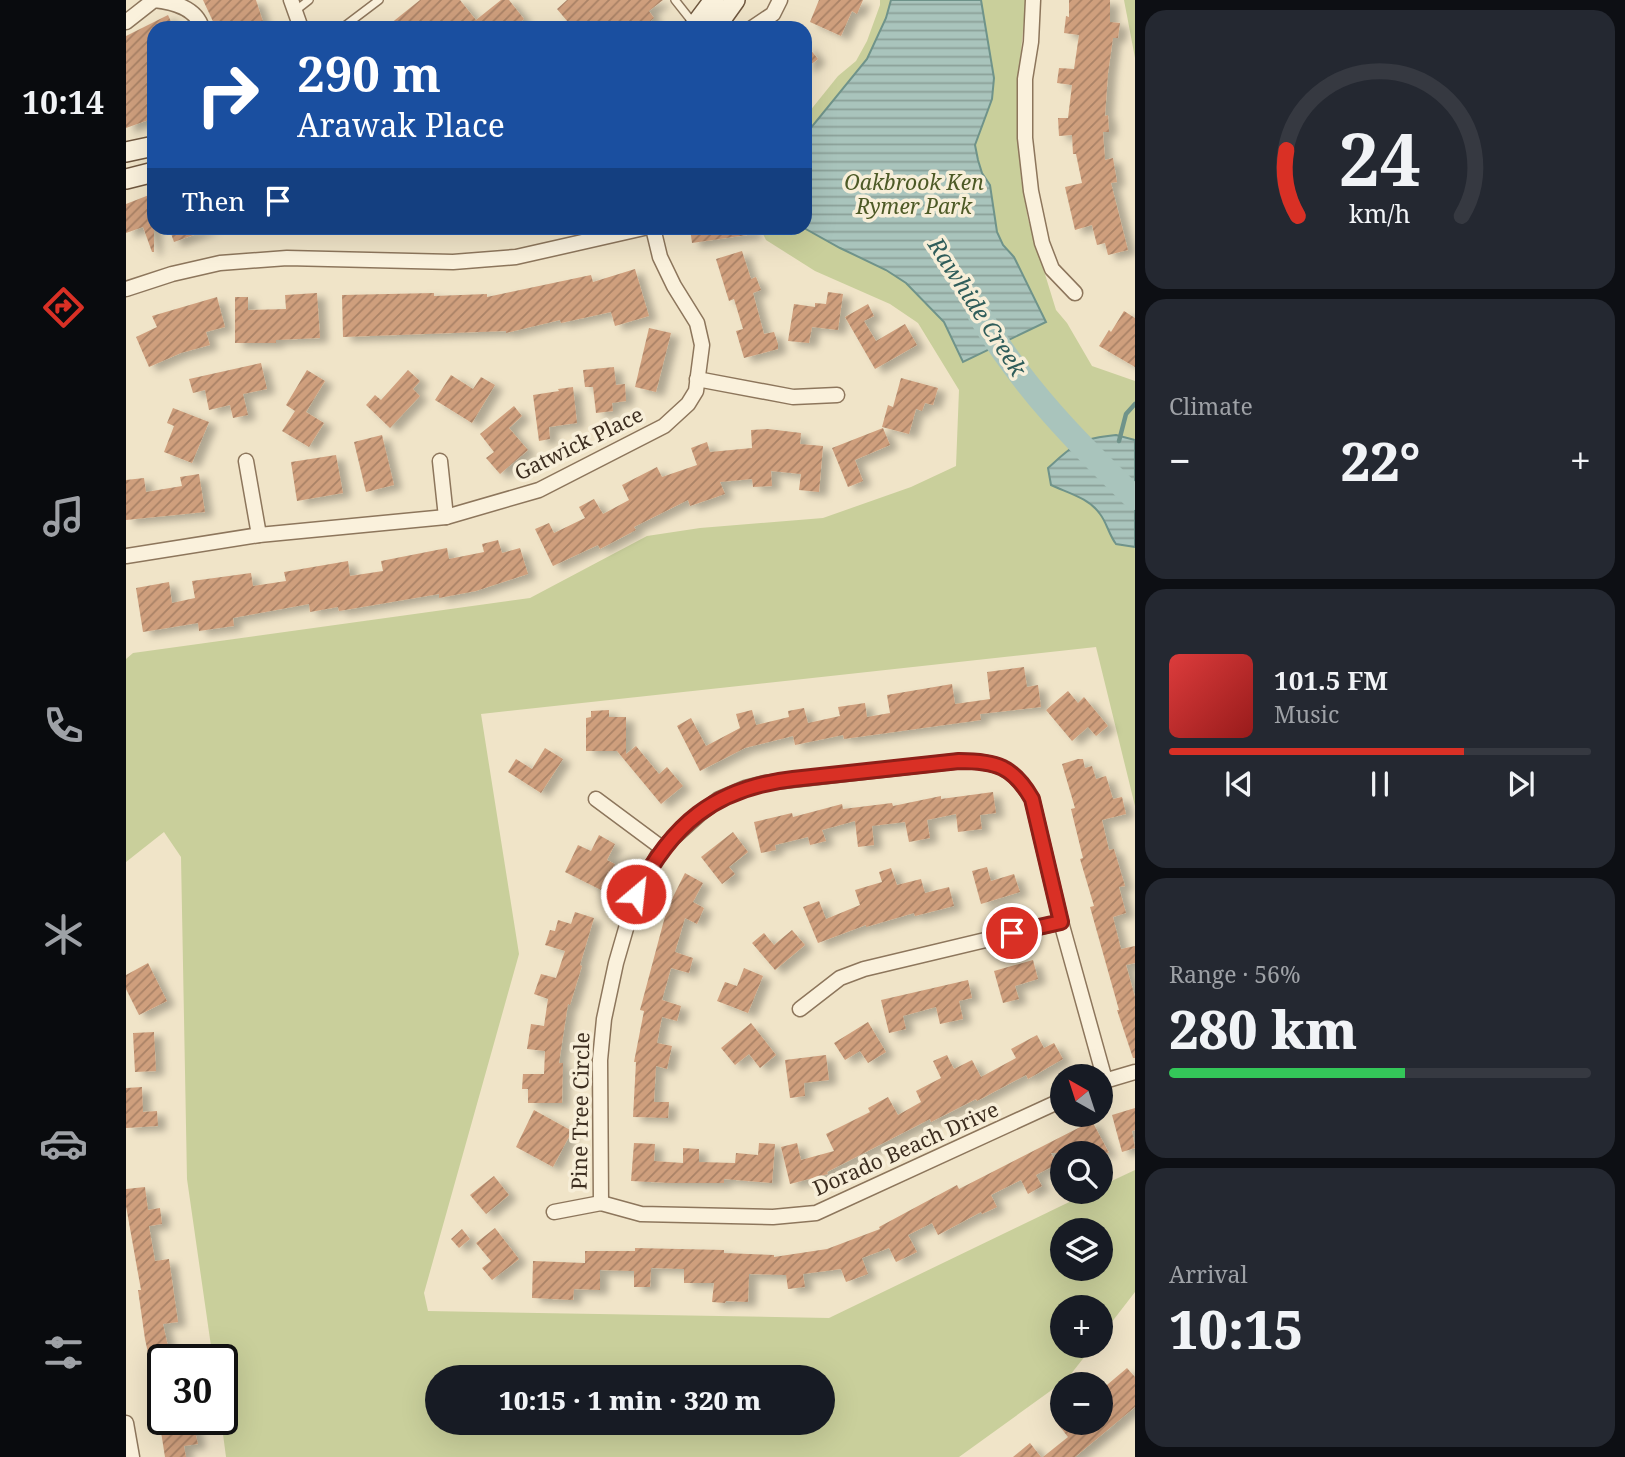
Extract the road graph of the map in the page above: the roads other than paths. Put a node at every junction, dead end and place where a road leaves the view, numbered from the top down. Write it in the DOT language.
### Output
graph roads {
  1 [pos="309,0"];
  2 [pos="379,0"];
  3 [pos="675,0"];
  4 [pos="714,0"];
  5 [pos="734,0"];
  6 [pos="780,0"];
  7 [pos="1033,0"];
  8 [pos="293,5"];
  9 [pos="199,21"];
  10 [pos="351,21"];
  11 [pos="690,21"];
  12 [pos="698,21"];
  13 [pos="726,21"];
  14 [pos="762,21"];
  15 [pos="126,22"];
  16 [pos="147,148"];
  17 [pos="126,152"];
  18 [pos="147,174"];
  19 [pos="126,179"];
  20 [pos="613,235"];
  21 [pos="654,235"];
  22 [pos="126,289"];
  23 [pos="1075,293"];
  24 [pos="697,379"];
  25 [pos="837,395"];
  26 [pos="246,461"];
  27 [pos="440,461"];
  28 [pos="446,517"];
  29 [pos="260,535"];
  30 [pos="126,556"];
  31 [pos="596,799"];
  32 [pos="662,848"];
  33 [pos="1061,922"];
  34 [pos="800,1009"];
  35 [pos="1099,1064"];
  36 [pos="1135,1072"];
  37 [pos="1113,1078"];
  38 [pos="1050,1106"];
  39 [pos="601,1203"];
  40 [pos="554,1212"];
  41 [pos="126,1425"];
  42 [pos="132,1457"];
  1 -- 8 [label="lane"];
  2 -- 10 [label="lane"];
  3 -- 11 [label="lane"];
  4 -- 12 [label="street"];
  5 -- 13 [label="street"];
  6 -- 14 [label="street"];
  7 -- 23 [label="street"];
  9 -- 15 [label="street"];
  16 -- 17 [label="street"];
  18 -- 19 [label="street"];
  20 -- 22 [label="street"];
  21 -- 24 [label="street, Gatwick Place"];
  24 -- 25 [label="street"];
  24 -- 28 [label="street, Gatwick Place"];
  26 -- 29 [label="street"];
  27 -- 28 [label="street"];
  28 -- 29 [label="street, Gatwick Place"];
  29 -- 30 [label="street, Gatwick Place"];
  31 -- 32 [label="street"];
  32 -- 33 [label="street, Pine Tree Circle"];
  32 -- 39 [label="street, Pine Tree Circle"];
  33 -- 34 [label="street"];
  33 -- 35 [label="street, Pine Tree Circle"];
  36 -- 37 [label="street"];
  38 -- 39 [label="street, Dorado Beach Drive"];
  39 -- 40 [label="street, Dorado Beach Drive"];
  41 -- 42 [label="street"];
}
